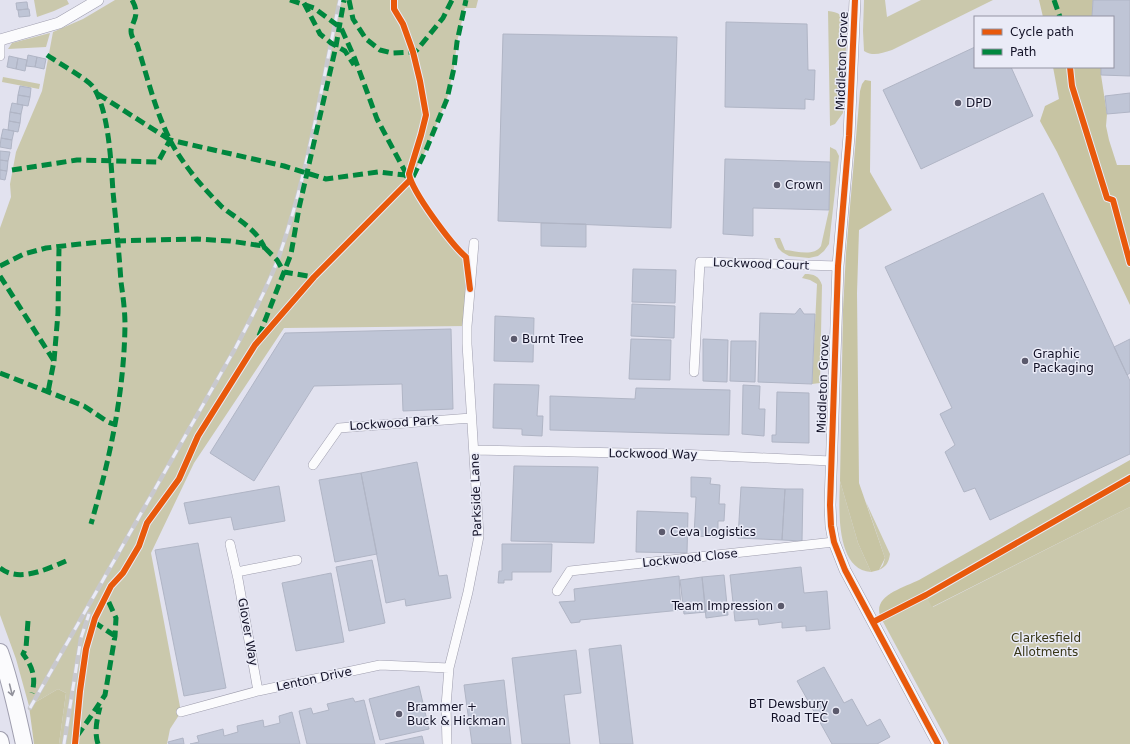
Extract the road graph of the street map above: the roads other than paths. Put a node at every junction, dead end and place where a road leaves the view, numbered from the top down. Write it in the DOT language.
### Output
graph roads {
  1 [pos="98,0"];
  2 [pos="855,0"];
  3 [pos="0,40"];
  4 [pos="0,56"];
  5 [pos="474,243"];
  6 [pos="838,266"];
  7 [pos="694,372"];
  8 [pos="471,418"];
  9 [pos="474,450"];
  10 [pos="831,461"];
  11 [pos="313,465"];
  12 [pos="834,542"];
  13 [pos="230,544"];
  14 [pos="297,560"];
  15 [pos="237,572"];
  16 [pos="557,591"];
  17 [pos="0,652"];
  18 [pos="449,668"];
  19 [pos="258,691"];
  20 [pos="181,712"];
  21 [pos="0,740"];
  22 [pos="0,744"];
  23 [pos="24,744"];
  24 [pos="447,744"];
  25 [pos="938,744"];
  1 -- 3 [label="street"];
  2 -- 6 [label="street, Middleton Grove"];
  3 -- 4 [label="street"];
  5 -- 8 [label="street, Parkside Lane"];
  6 -- 7 [label="street, Lockwood Court"];
  6 -- 10 [label="street, Middleton Grove"];
  8 -- 9 [label="street, Parkside Lane"];
  8 -- 11 [label="street, Lockwood Park"];
  9 -- 10 [label="street, Lockwood Way"];
  9 -- 18 [label="street, Parkside Lane"];
  10 -- 12 [label="street, Middleton Grove"];
  12 -- 16 [label="street, Lockwood Close"];
  12 -- 25 [label="street, Middleton Grove"];
  13 -- 15 [label="street, Glover Way"];
  14 -- 15 [label="street"];
  15 -- 19 [label="street, Glover Way"];
  17 -- 23 [label="highway, one-way"];
  18 -- 19 [label="street, Lenton Drive"];
  18 -- 24 [label="street, Parkside Lane"];
  19 -- 20 [label="street, Lenton Drive"];
  21 -- 22 [label="highway"];
}
